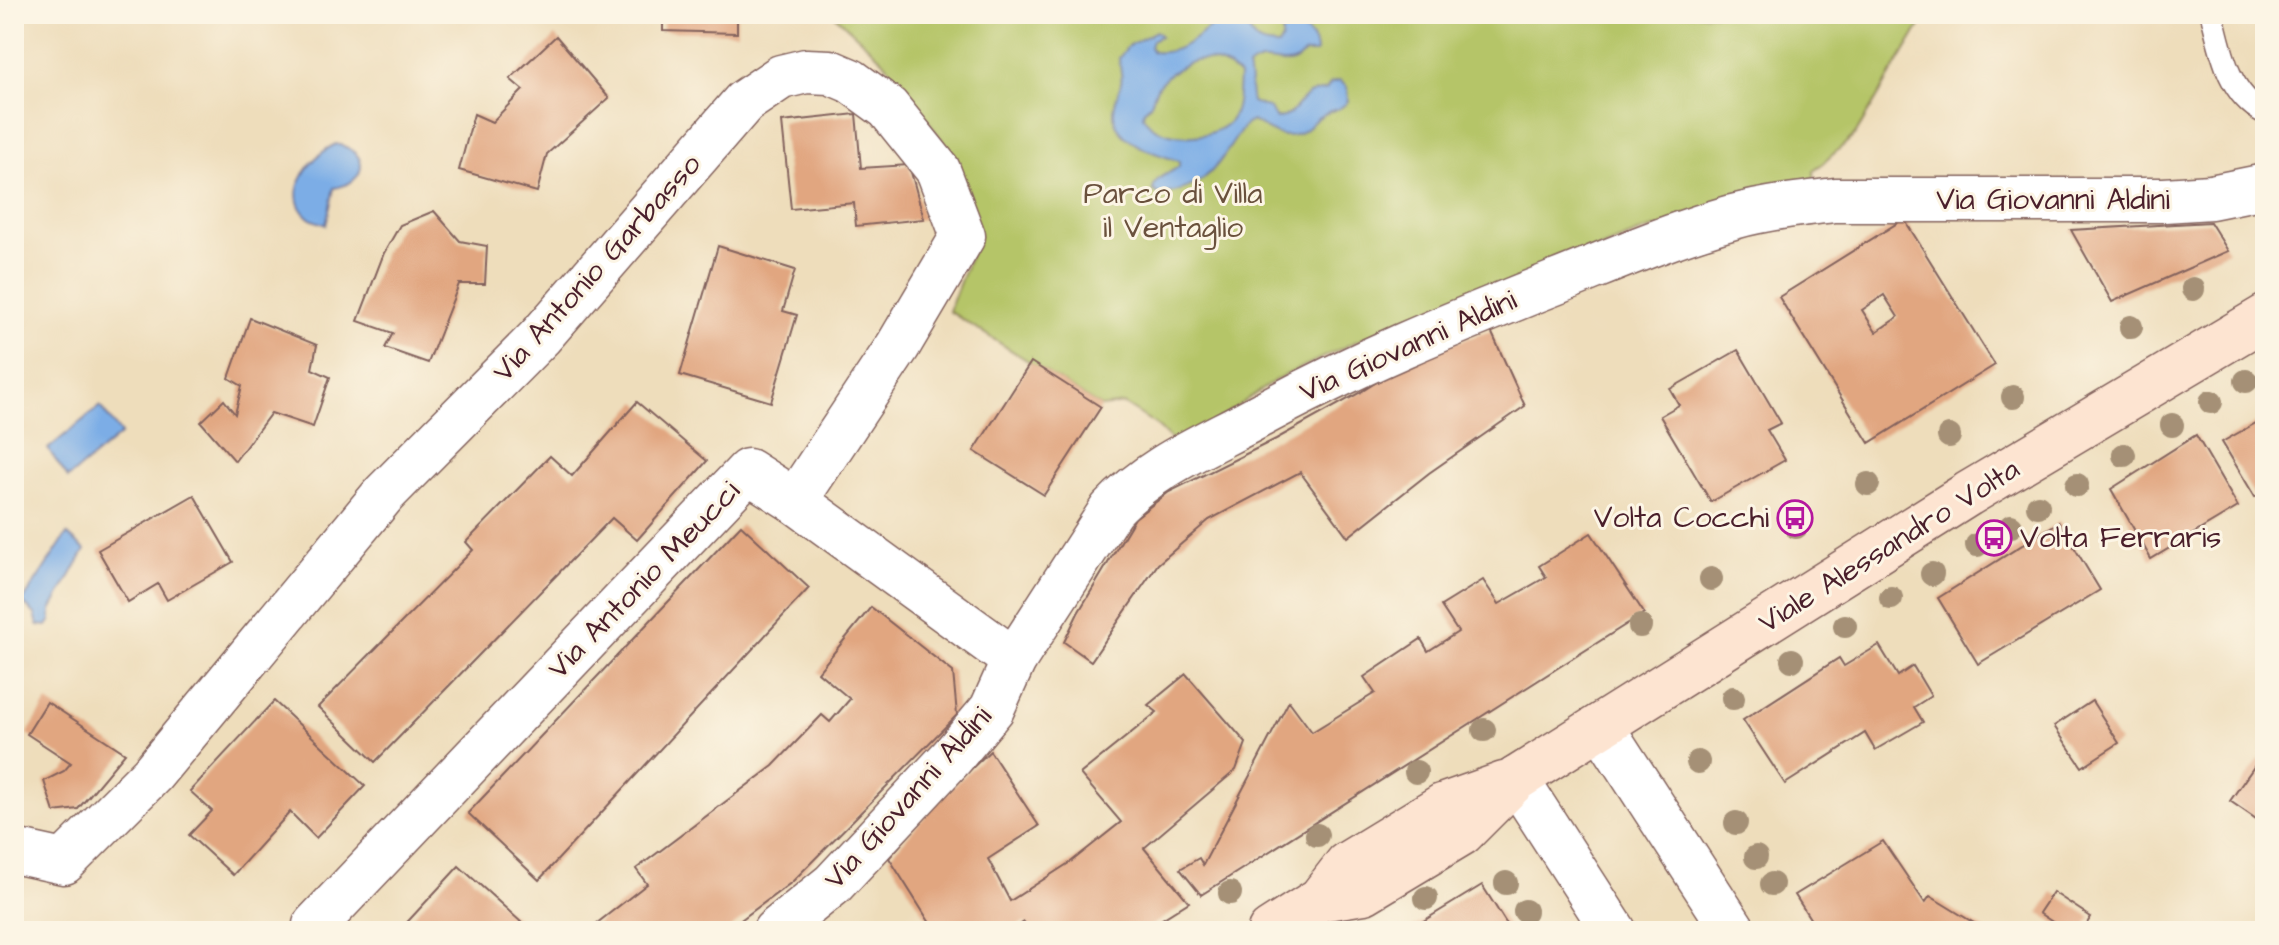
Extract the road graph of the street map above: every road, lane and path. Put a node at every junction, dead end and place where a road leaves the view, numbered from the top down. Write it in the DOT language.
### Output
graph roads {
  1 [pos="2212,14"];
  2 [pos="2265,113"];
  3 [pos="2265,186"];
  4 [pos="2265,317"];
  5 [pos="795,501"];
  6 [pos="1014,660"];
  7 [pos="1601,726"];
  8 [pos="1516,779"];
  9 [pos="14,851"];
  10 [pos="315,925"];
  11 [pos="775,931"];
  12 [pos="1270,931"];
  13 [pos="1614,931"];
  14 [pos="1734,931"];
  1 -- 2 [label="lane"];
  3 -- 6 [label="street, Via Giovanni Aldini"];
  4 -- 7 [label="main road, Viale Alessandro Volta"];
  5 -- 6 [label="street, Via Antonio Meucci"];
  5 -- 9 [label="street, Via Antonio Garbasso"];
  5 -- 10 [label="street, Via Antonio Meucci"];
  6 -- 11 [label="street, Via Giovanni Aldini"];
  7 -- 8 [label="main road, Viale Alessandro Volta"];
  7 -- 14 [label="street"];
  8 -- 12 [label="main road, Viale Alessandro Volta"];
  8 -- 13 [label="street"];
}
